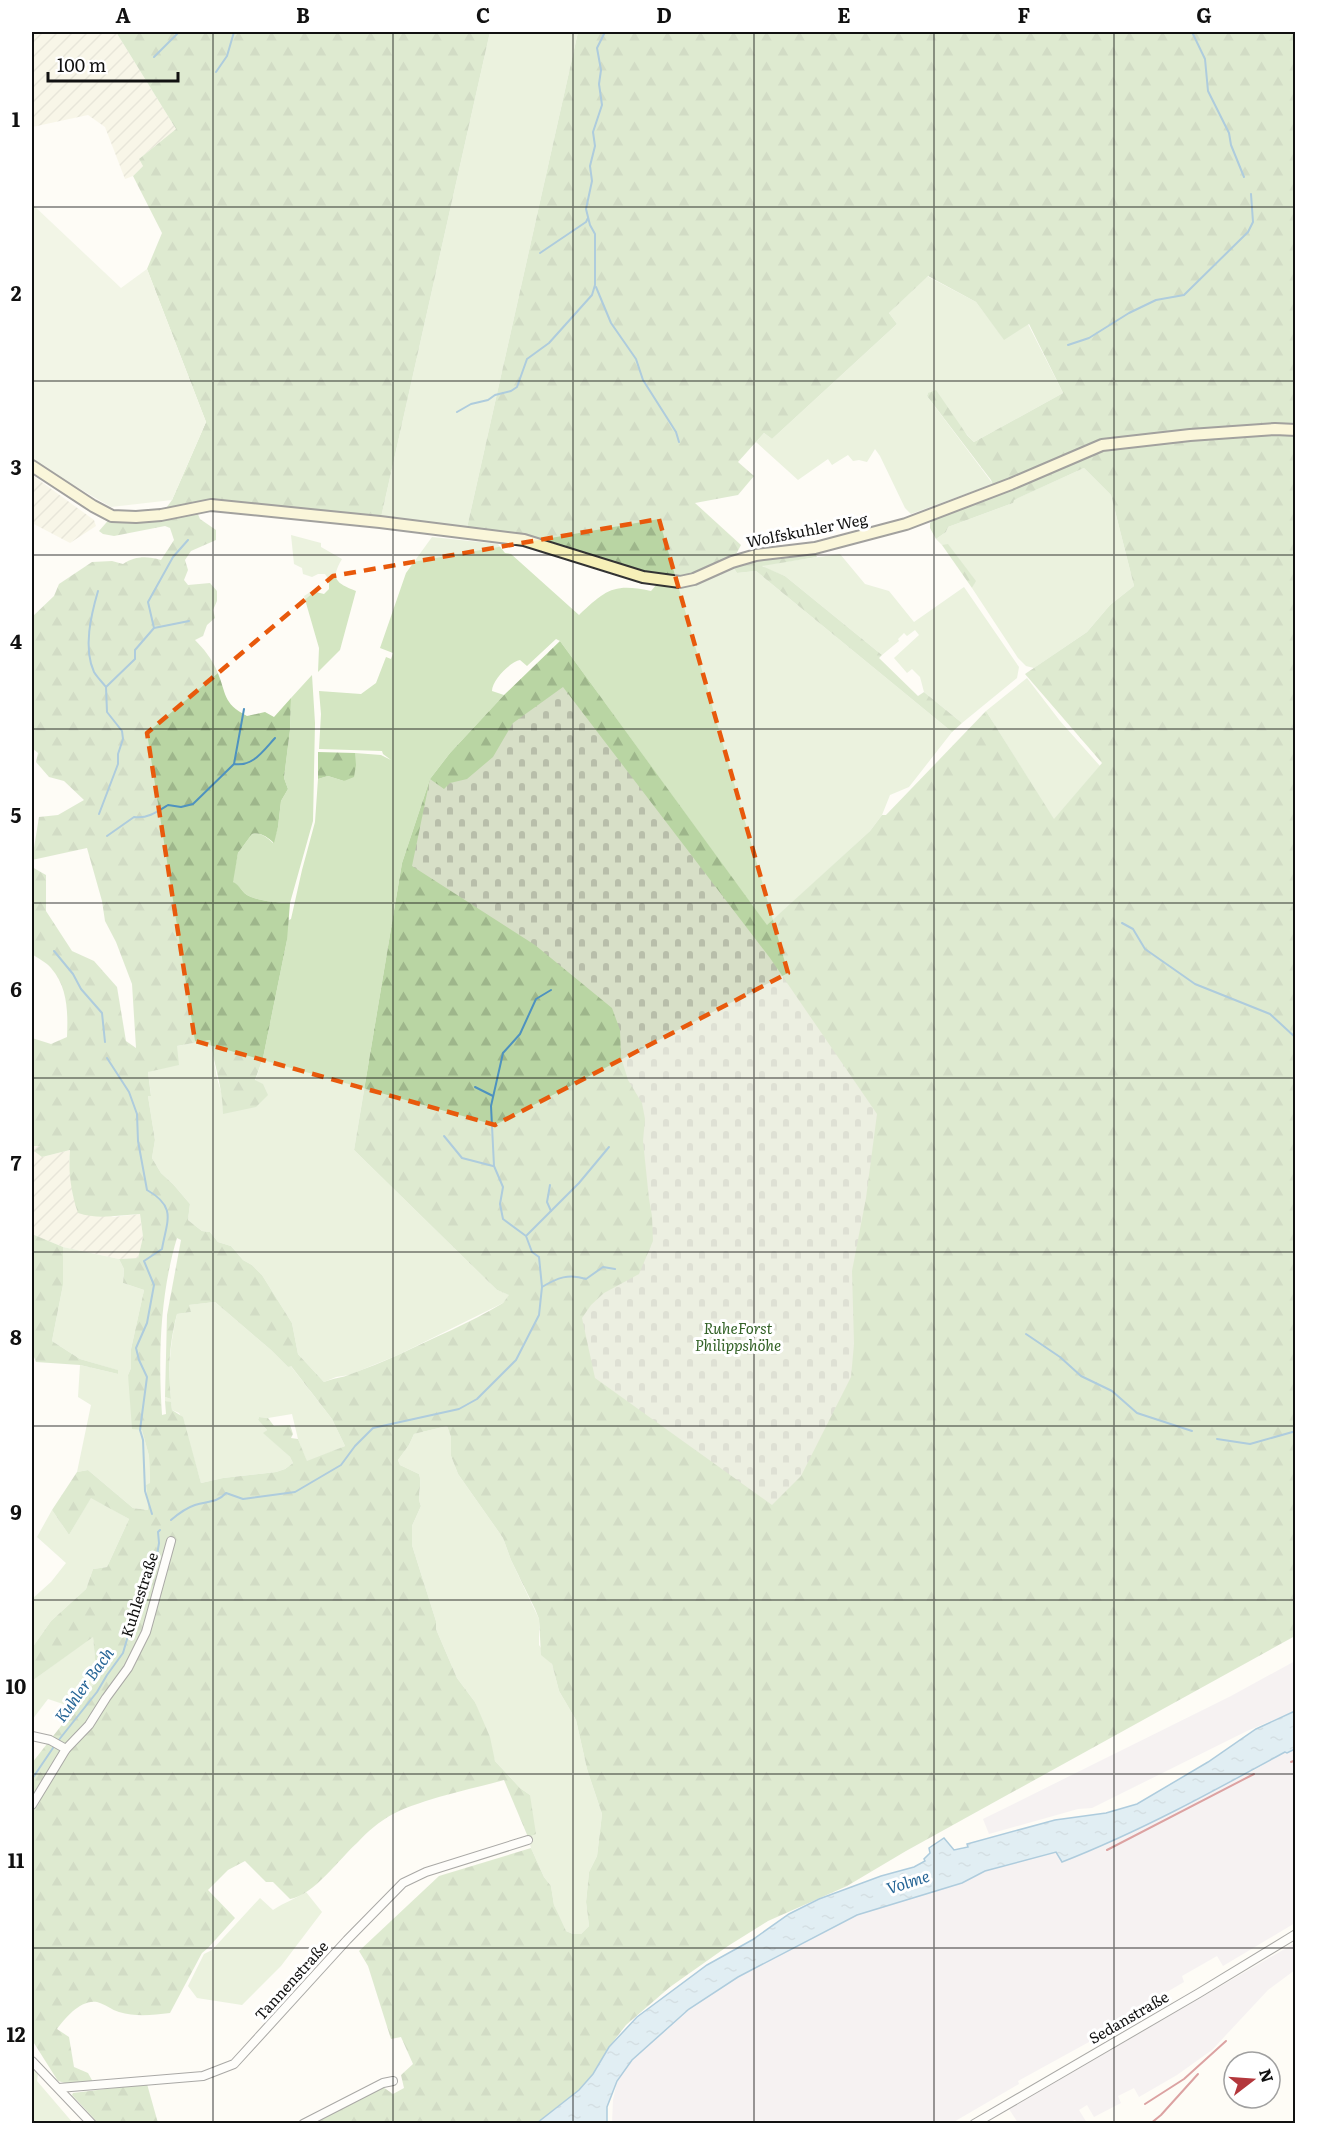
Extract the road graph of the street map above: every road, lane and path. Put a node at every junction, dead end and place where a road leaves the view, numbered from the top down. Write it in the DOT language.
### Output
graph roads {
  1 [pos="1296,430"];
  2 [pos="32,466"];
  3 [pos="171,1541"];
  4 [pos="32,1736"];
  5 [pos="64,1747"];
  6 [pos="32,1805"];
  7 [pos="528,1840"];
  8 [pos="1296,1934"];
  9 [pos="32,2061"];
  10 [pos="393,2081"];
  11 [pos="59,2088"];
  12 [pos="92,2124"];
  13 [pos="303,2124"];
  14 [pos="974,2124"];
  1 -- 2 [label="street, Wolfskuhler Weg"];
  3 -- 5 [label="street, Kuhlestraße"];
  4 -- 5 [label="street"];
  5 -- 6 [label="street, Kuhlestraße"];
  7 -- 11 [label="street, Tannenstraße"];
  8 -- 14 [label="street, Sedanstraße"];
  9 -- 11 [label="street"];
  10 -- 13 [label="street"];
  11 -- 12 [label="street"];
}
